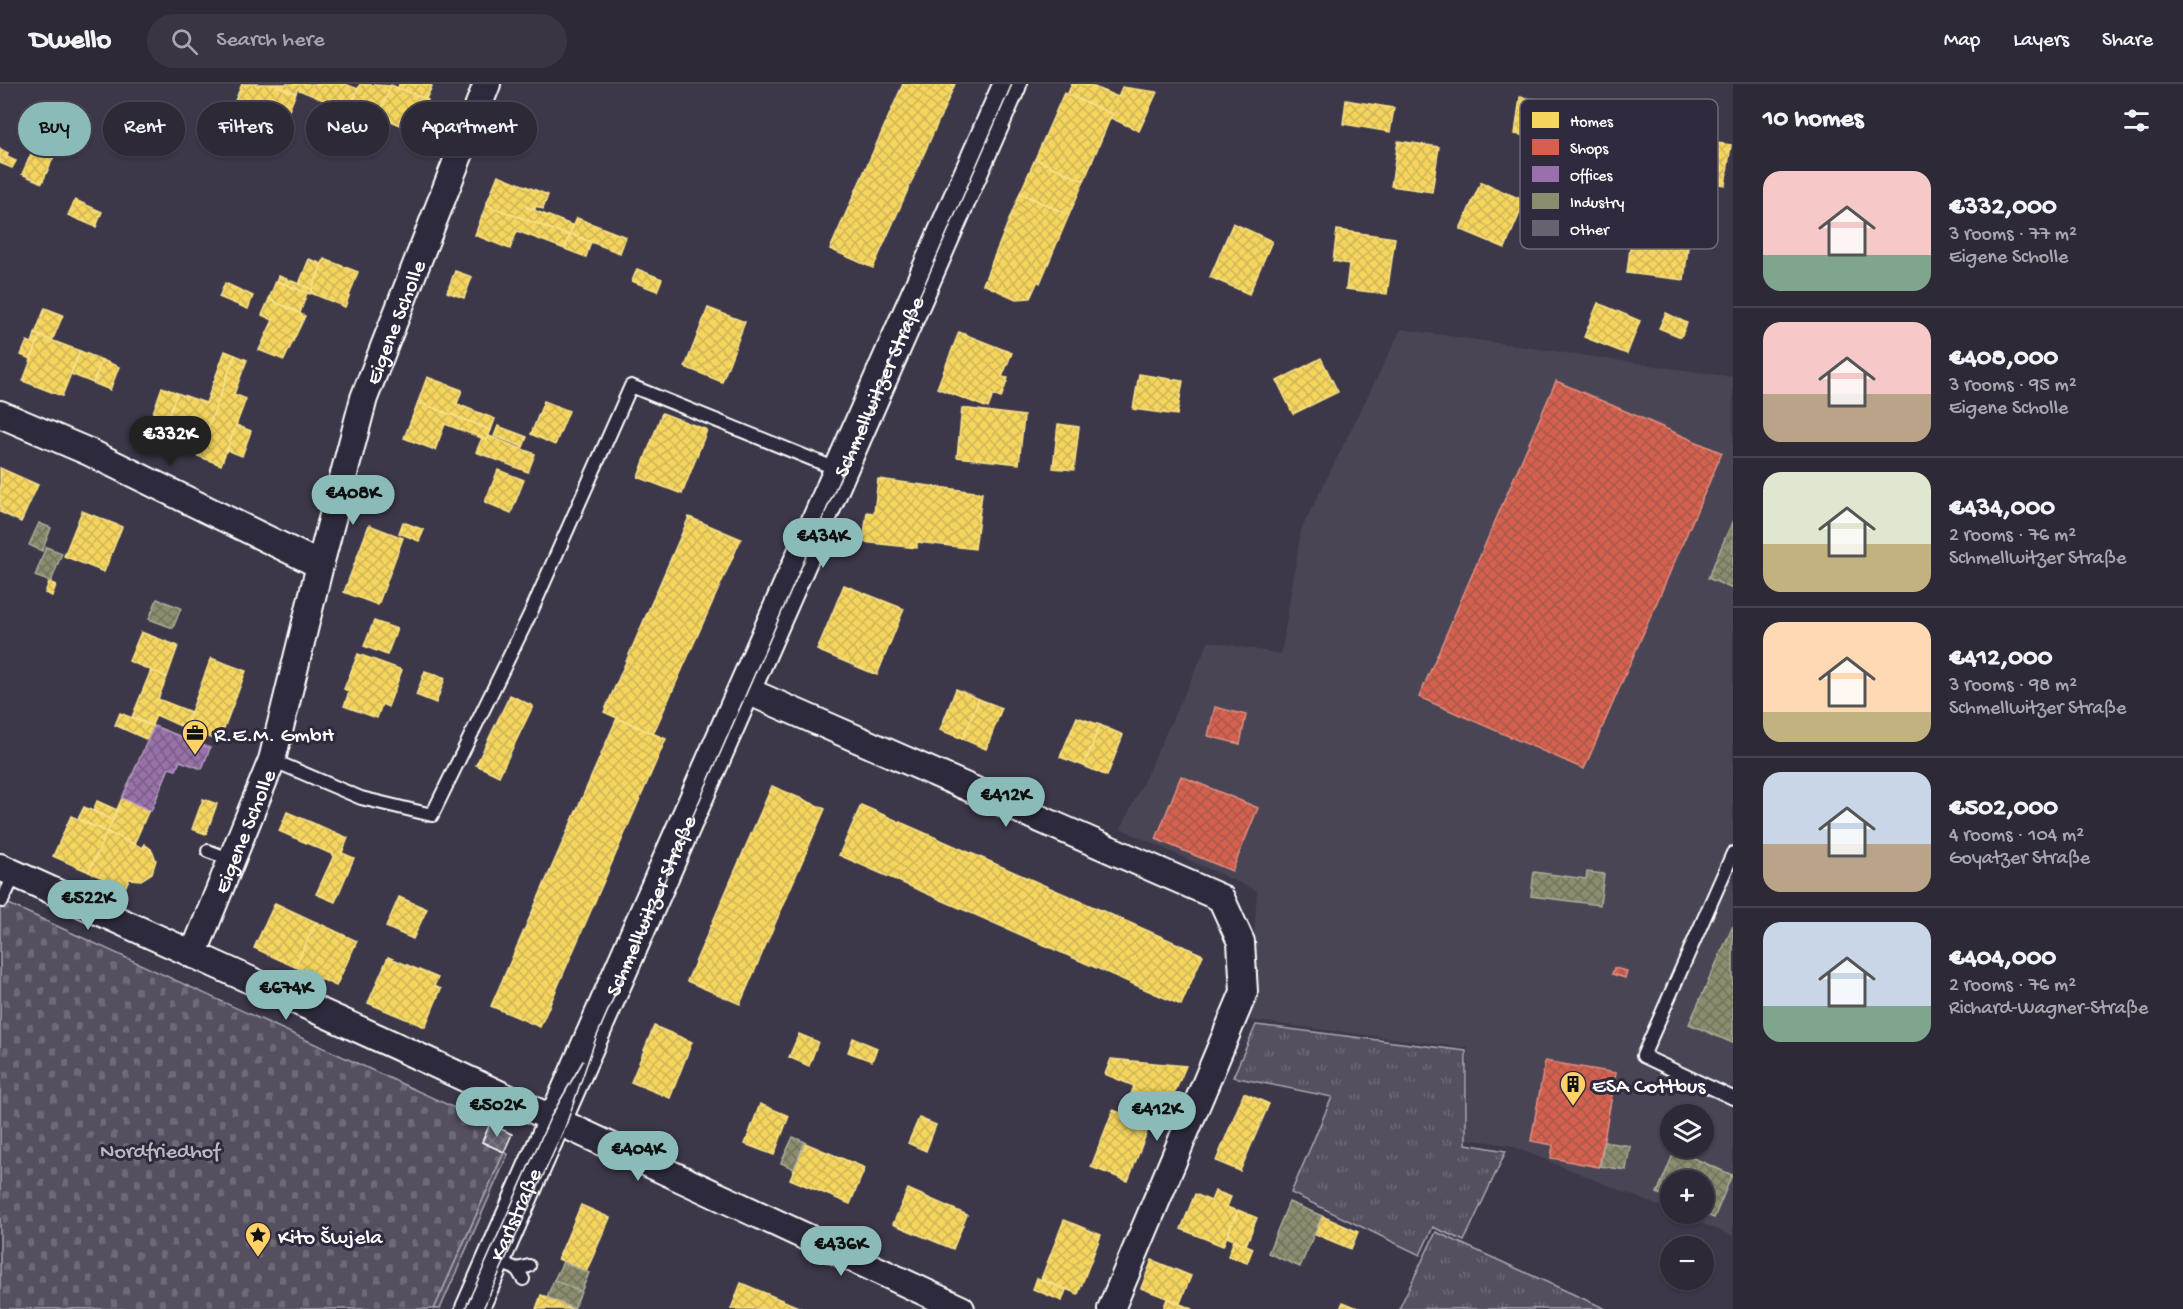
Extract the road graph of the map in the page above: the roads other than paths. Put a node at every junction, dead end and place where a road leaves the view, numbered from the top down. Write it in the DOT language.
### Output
graph roads {
  1 [pos="487,84"];
  2 [pos="1010,84"];
  3 [pos="0,414"];
  4 [pos="839,470"];
  5 [pos="320,566"];
  6 [pos="743,688"];
  7 [pos="272,760"];
  8 [pos="1733,854"];
  9 [pos="7,870"];
  10 [pos="2,901"];
  11 [pos="194,955"];
  12 [pos="1733,1098"];
  13 [pos="556,1120"];
  14 [pos="472,1309"];
  15 [pos="961,1309"];
  16 [pos="1111,1309"];
  1 -- 5 [label="street, Eigene Scholle"];
  2 -- 4 [label="street, Schmellwitzer Straße"];
  3 -- 5 [label="street"];
  4 -- 6 [label="street, Schmellwitzer Straße"];
  4 -- 7 [label="lane"];
  5 -- 7 [label="street, Eigene Scholle"];
  6 -- 13 [label="street, Schmellwitzer Straße"];
  6 -- 16 [label="street"];
  7 -- 11 [label="street, Eigene Scholle"];
  8 -- 12 [label="lane"];
  9 -- 10 [label="lane"];
  9 -- 11 [label="street"];
  11 -- 13 [label="street"];
  13 -- 14 [label="street, Karlstraße"];
  13 -- 15 [label="street"];
}
